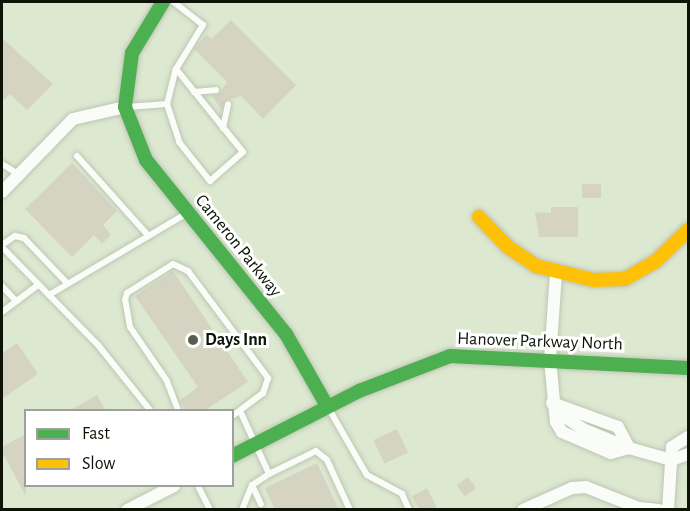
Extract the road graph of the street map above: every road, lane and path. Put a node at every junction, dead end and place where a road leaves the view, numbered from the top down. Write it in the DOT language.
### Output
graph roads {
  1 [pos="163,2"];
  2 [pos="174,2"];
  3 [pos="176,69"];
  4 [pos="216,90"];
  5 [pos="194,92"];
  6 [pos="167,104"];
  7 [pos="228,105"];
  8 [pos="126,107"];
  9 [pos="224,128"];
  10 [pos="77,156"];
  11 [pos="2,164"];
  12 [pos="18,174"];
  13 [pos="2,192"];
  14 [pos="188,213"];
  15 [pos="479,217"];
  16 [pos="688,231"];
  17 [pos="148,235"];
  18 [pos="2,246"];
  19 [pos="556,273"];
  20 [pos="66,282"];
  21 [pos="38,285"];
  22 [pos="2,286"];
  23 [pos="49,295"];
  24 [pos="16,301"];
  25 [pos="2,312"];
  26 [pos="550,359"];
  27 [pos="688,368"];
  28 [pos="552,403"];
  29 [pos="327,406"];
  30 [pos="148,409"];
  31 [pos="177,409"];
  32 [pos="241,413"];
  33 [pos="234,415"];
  34 [pos="688,437"];
  35 [pos="254,444"];
  36 [pos="629,448"];
  37 [pos="688,454"];
  38 [pos="234,455"];
  39 [pos="671,460"];
  40 [pos="269,474"];
  41 [pos="252,485"];
  42 [pos="172,487"];
  43 [pos="198,487"];
  44 [pos="261,504"];
  45 [pos="127,510"];
  46 [pos="210,510"];
  47 [pos="242,510"];
  48 [pos="350,510"];
  49 [pos="409,510"];
  50 [pos="523,510"];
  51 [pos="659,510"];
  52 [pos="668,510"];
  1 -- 8 [label="street, Cameron Parkway"];
  2 -- 3 [label="lane"];
  3 -- 5 [label="lane"];
  3 -- 6 [label="lane"];
  4 -- 5 [label="lane"];
  5 -- 9 [label="lane"];
  6 -- 8 [label="lane"];
  6 -- 9 [label="lane"];
  7 -- 9 [label="lane"];
  8 -- 12 [label="street"];
  8 -- 14 [label="street, Cameron Parkway"];
  10 -- 17 [label="lane"];
  11 -- 12 [label="lane"];
  12 -- 13 [label="street"];
  14 -- 17 [label="lane"];
  14 -- 29 [label="street, Cameron Parkway"];
  15 -- 19 [label="street"];
  16 -- 19 [label="street"];
  17 -- 20 [label="lane"];
  18 -- 20 [label="lane"];
  18 -- 21 [label="lane"];
  19 -- 26 [label="street"];
  20 -- 23 [label="lane"];
  21 -- 23 [label="lane"];
  21 -- 24 [label="lane"];
  22 -- 24 [label="lane"];
  23 -- 30 [label="lane"];
  24 -- 25 [label="lane"];
  26 -- 27 [label="street, Hanover Parkway North"];
  26 -- 28 [label="street"];
  26 -- 29 [label="street, Hanover Parkway North"];
  28 -- 36 [label="street"];
  28 -- 36 [label="street"];
  29 -- 35 [label="street, Hanover Parkway North"];
  29 -- 49 [label="lane"];
  31 -- 32 [label="lane"];
  32 -- 33 [label="lane"];
  32 -- 35 [label="lane"];
  34 -- 39 [label="street"];
  35 -- 38 [label="street, Hanover Parkway North"];
  35 -- 40 [label="lane"];
  36 -- 39 [label="street"];
  37 -- 39 [label="street"];
  39 -- 52 [label="street"];
  40 -- 41 [label="lane"];
  40 -- 48 [label="lane"];
  41 -- 44 [label="lane"];
  41 -- 47 [label="lane"];
  42 -- 45 [label="street"];
  43 -- 46 [label="lane"];
  50 -- 51 [label="street"];
}
